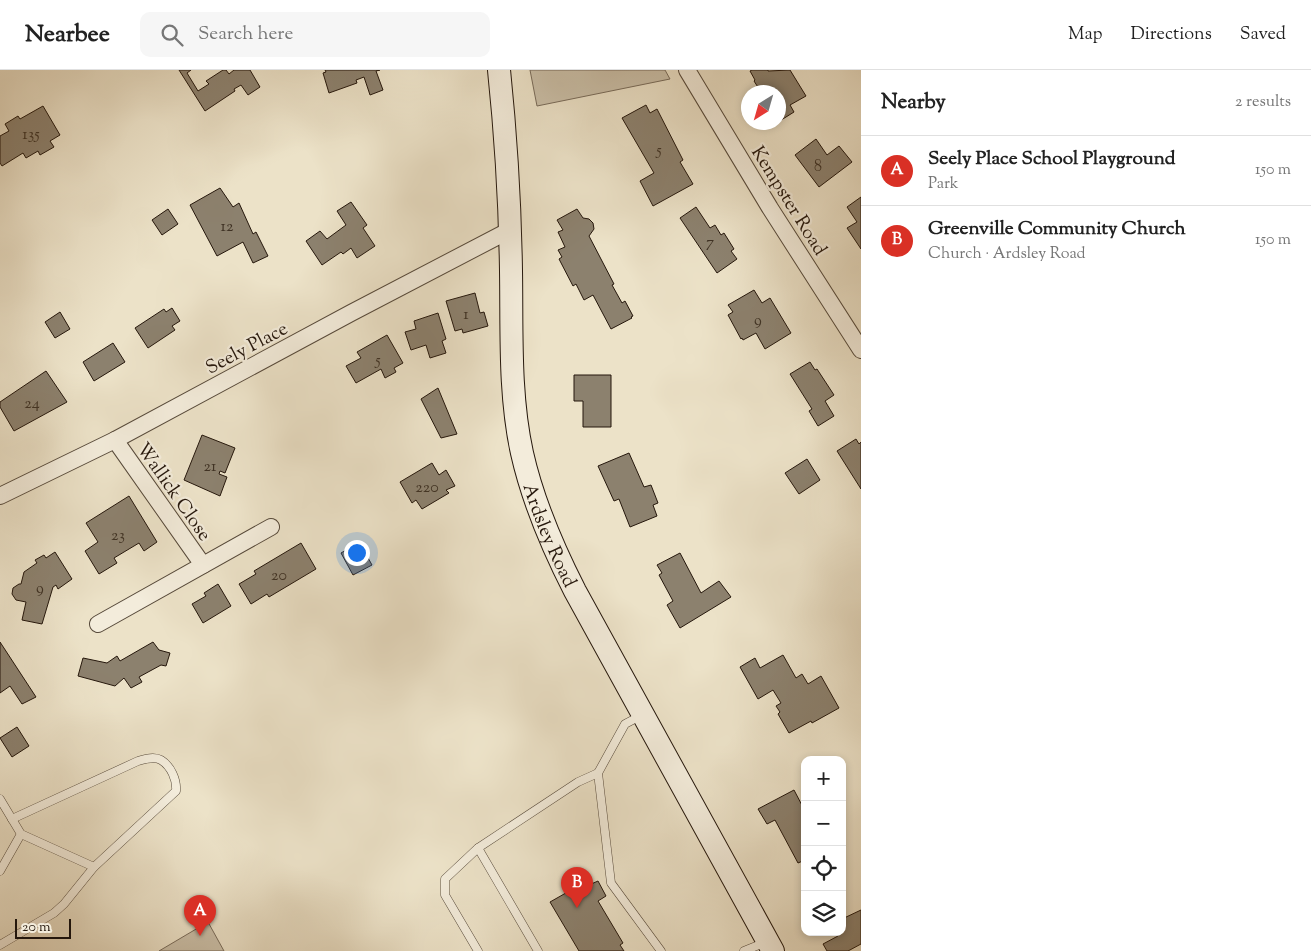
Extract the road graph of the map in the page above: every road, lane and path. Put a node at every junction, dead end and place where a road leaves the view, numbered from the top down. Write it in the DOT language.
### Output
graph roads {
  1 [pos="500,70"];
  2 [pos="687,70"];
  3 [pos="510,230"];
  4 [pos="861,350"];
  5 [pos="115,440"];
  6 [pos="0,496"];
  7 [pos="271,527"];
  8 [pos="203,565"];
  9 [pos="98,624"];
  10 [pos="644,714"];
  11 [pos="598,773"];
  12 [pos="0,799"];
  13 [pos="12,819"];
  14 [pos="21,834"];
  15 [pos="478,848"];
  16 [pos="94,867"];
  17 [pos="0,871"];
  18 [pos="0,945"];
  19 [pos="770,946"];
  20 [pos="478,951"];
  21 [pos="538,951"];
  22 [pos="661,951"];
  23 [pos="744,951"];
  1 -- 3 [label="main road, Ardsley Road"];
  2 -- 4 [label="street, Kempster Road"];
  3 -- 5 [label="street, Seely Place"];
  3 -- 10 [label="main road, Ardsley Road"];
  5 -- 6 [label="street, Seely Place"];
  5 -- 8 [label="street, Wallick Close"];
  7 -- 8 [label="street, Wallick Close"];
  8 -- 9 [label="street, Wallick Close"];
  10 -- 11 [label="lane"];
  10 -- 19 [label="main road, Ardsley Road"];
  11 -- 15 [label="lane"];
  11 -- 22 [label="lane"];
  12 -- 13 [label="lane"];
  13 -- 14 [label="lane"];
  13 -- 16 [label="lane"];
  14 -- 16 [label="lane"];
  14 -- 17 [label="lane"];
  15 -- 20 [label="lane"];
  15 -- 21 [label="lane"];
  16 -- 18 [label="lane"];
  19 -- 23 [label="lane"];
}
